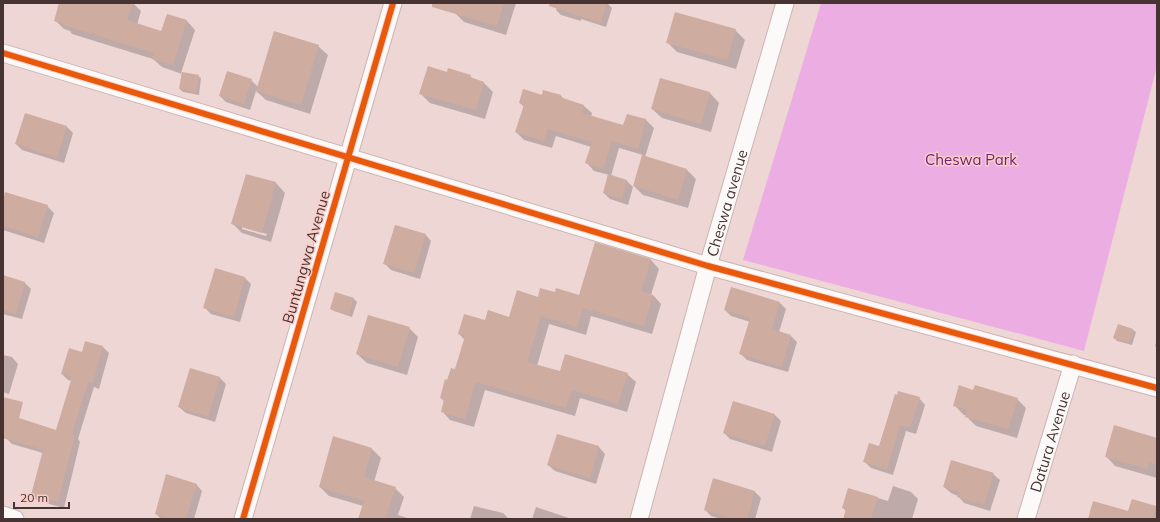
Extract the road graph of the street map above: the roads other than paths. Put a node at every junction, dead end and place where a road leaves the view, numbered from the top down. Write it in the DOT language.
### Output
graph roads {
  1 [pos="393,3"];
  2 [pos="784,3"];
  3 [pos="3,52"];
  4 [pos="349,158"];
  5 [pos="708,266"];
  6 [pos="1073,364"];
  7 [pos="1157,388"];
  8 [pos="3,515"];
  9 [pos="15,519"];
  10 [pos="243,519"];
  11 [pos="639,519"];
  12 [pos="1026,519"];
  1 -- 4 [label="street, Buntungwa Avenue"];
  2 -- 5 [label="street, Cheswa avenue"];
  3 -- 4 [label="street"];
  4 -- 5 [label="street"];
  4 -- 10 [label="street, Buntungwa Avenue"];
  5 -- 6 [label="street"];
  5 -- 11 [label="street, Cheswa avenue"];
  6 -- 7 [label="street"];
  6 -- 12 [label="street, Datura Avenue"];
  8 -- 9 [label="street"];
}
